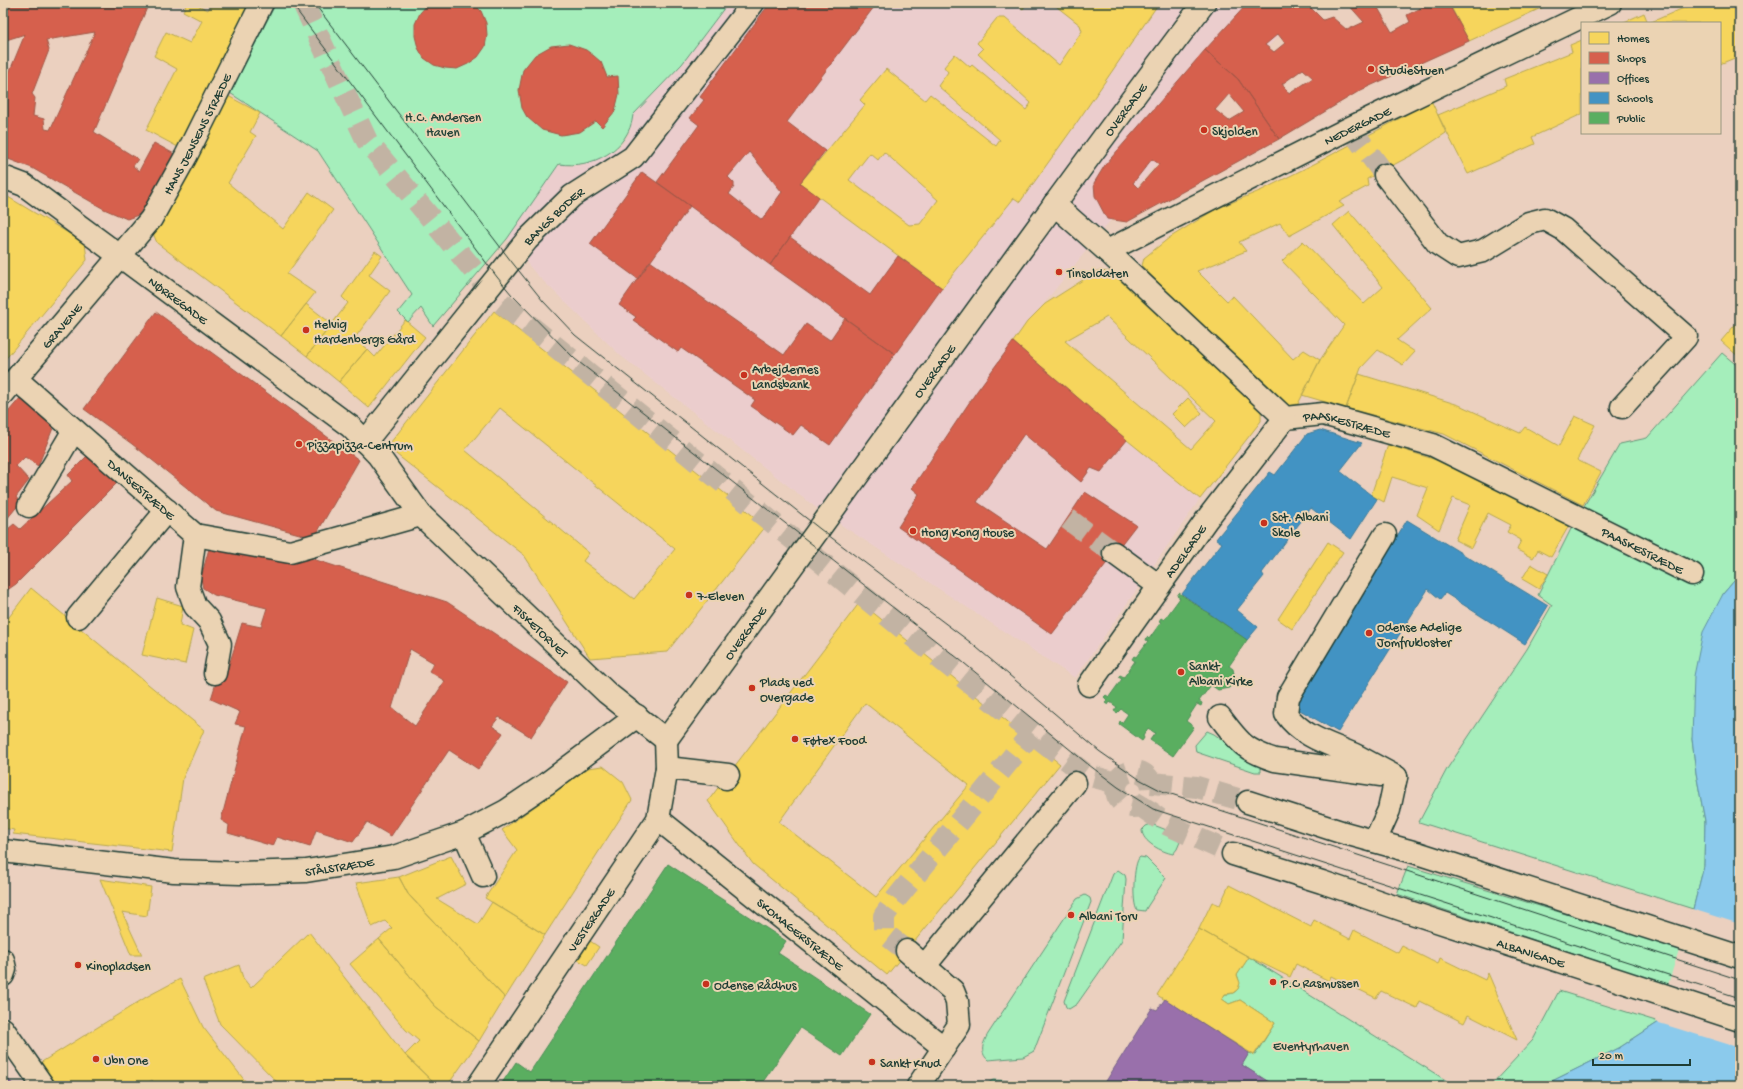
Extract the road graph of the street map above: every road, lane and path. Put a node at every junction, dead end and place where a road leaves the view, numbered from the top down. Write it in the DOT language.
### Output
graph roads {
  1 [pos="262,3"];
  2 [pos="753,3"];
  3 [pos="1204,3"];
  4 [pos="1610,3"];
  5 [pos="1385,175"];
  6 [pos="3,177"];
  7 [pos="1054,204"];
  8 [pos="1107,252"];
  9 [pos="119,255"];
  10 [pos="10,386"];
  11 [pos="1622,406"];
  12 [pos="1285,418"];
  13 [pos="74,430"];
  14 [pos="358,434"];
  15 [pos="29,506"];
  16 [pos="167,510"];
  17 [pos="421,515"];
  18 [pos="195,535"];
  19 [pos="1385,535"];
  20 [pos="1114,553"];
  21 [pos="1692,574"];
  22 [pos="1159,586"];
  23 [pos="78,617"];
  24 [pos="215,673"];
  25 [pos="1088,685"];
  26 [pos="637,716"];
  27 [pos="1220,717"];
  28 [pos="666,740"];
  29 [pos="667,768"];
  30 [pos="1396,777"];
  31 [pos="726,778"];
  32 [pos="1075,782"];
  33 [pos="1248,802"];
  34 [pos="658,819"];
  35 [pos="464,833"];
  36 [pos="1375,841"];
  37 [pos="3,851"];
  38 [pos="1233,854"];
  39 [pos="483,876"];
  40 [pos="907,951"];
  41 [pos="1740,957"];
  42 [pos="3,960"];
  43 [pos="926,968"];
  44 [pos="3,975"];
  45 [pos="1740,1020"];
  46 [pos="3,1029"];
  47 [pos="944,1048"];
  48 [pos="920,1083"];
  49 [pos="43,1086"];
  50 [pos="478,1086"];
  1 -- 9 [label="street, HANS JENSENS STRÆDE"];
  2 -- 14 [label="street, BANGS BODER"];
  3 -- 7 [label="street, OVERGADE"];
  4 -- 8 [label="street, NEDERGADE"];
  5 -- 11 [label="street"];
  6 -- 9 [label="street, NØRREGADE"];
  7 -- 8 [label="street, PAASKESTRÆDE"];
  7 -- 28 [label="street, OVERGADE"];
  8 -- 12 [label="street, PAASKESTRÆDE"];
  9 -- 10 [label="street, GRAVENE"];
  9 -- 14 [label="street, NØRREGADE"];
  10 -- 13 [label="street, DANSESTRÆDE"];
  12 -- 21 [label="street, PAASKESTRÆDE"];
  12 -- 22 [label="street, ADELGADE"];
  13 -- 15 [label="street"];
  13 -- 16 [label="street, DANSESTRÆDE"];
  14 -- 17 [label="street, FISKETORVET"];
  16 -- 18 [label="street, DANSESTRÆDE"];
  16 -- 23 [label="street"];
  17 -- 18 [label="street"];
  17 -- 26 [label="street, FISKETORVET"];
  18 -- 24 [label="street"];
  19 -- 30 [label="street"];
  20 -- 22 [label="street"];
  22 -- 25 [label="street, ADELGADE"];
  26 -- 28 [label="street, FISKETORVET"];
  26 -- 35 [label="street, STÅLSTRÆDE"];
  27 -- 30 [label="street"];
  28 -- 29 [label="street, VESTERGADE"];
  29 -- 31 [label="street"];
  29 -- 34 [label="street, VESTERGADE"];
  30 -- 36 [label="street"];
  32 -- 43 [label="street"];
  33 -- 36 [label="street"];
  34 -- 47 [label="street, SKOMAGERSTRÆDE"];
  34 -- 50 [label="street, VESTERGADE"];
  35 -- 37 [label="street, STÅLSTRÆDE"];
  35 -- 39 [label="street"];
  36 -- 41 [label="street"];
  38 -- 45 [label="street, ALBANIGADE"];
  40 -- 43 [label="street"];
  42 -- 44 [label="street"];
  43 -- 47 [label="street"];
  46 -- 49 [label="street"];
  47 -- 48 [label="street"];
}
